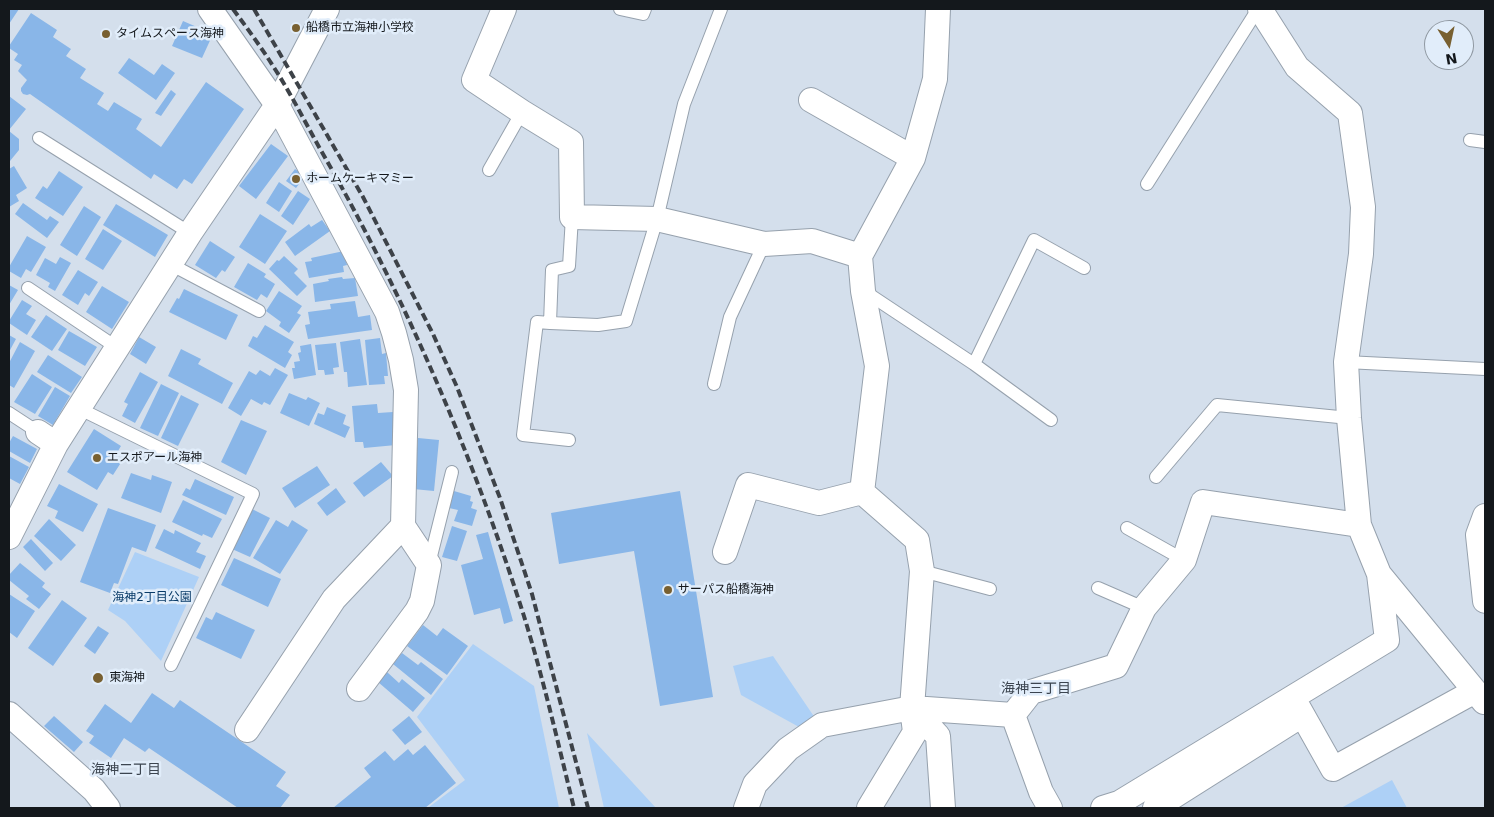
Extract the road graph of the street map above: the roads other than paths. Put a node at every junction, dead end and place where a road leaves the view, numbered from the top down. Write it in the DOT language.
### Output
graph roads {
  1 [pos="210,9"];
  2 [pos="327,9"];
  3 [pos="504,9"];
  4 [pos="620,9"];
  5 [pos="645,9"];
  6 [pos="721,9"];
  7 [pos="938,9"];
  8 [pos="1259,9"];
  9 [pos="811,100"];
  10 [pos="277,105"];
  11 [pos="522,112"];
  12 [pos="39,138"];
  13 [pos="1470,140"];
  14 [pos="1485,142"];
  15 [pos="913,158"];
  16 [pos="489,170"];
  17 [pos="1146,184"];
  18 [pos="572,217"];
  19 [pos="657,219"];
  20 [pos="190,233"];
  21 [pos="764,244"];
  22 [pos="860,256"];
  23 [pos="170,264"];
  24 [pos="1084,268"];
  25 [pos="28,288"];
  26 [pos="863,291"];
  27 [pos="259,311"];
  28 [pos="550,323"];
  29 [pos="116,347"];
  30 [pos="1346,362"];
  31 [pos="974,364"];
  32 [pos="1485,369"];
  33 [pos="714,384"];
  34 [pos="80,409"];
  35 [pos="9,413"];
  36 [pos="1349,418"];
  37 [pos="1051,420"];
  38 [pos="47,438"];
  39 [pos="569,440"];
  40 [pos="452,472"];
  41 [pos="1156,477"];
  42 [pos="862,492"];
  43 [pos="1485,516"];
  44 [pos="1359,524"];
  45 [pos="403,526"];
  46 [pos="1127,528"];
  47 [pos="9,537"];
  48 [pos="725,552"];
  49 [pos="1184,560"];
  50 [pos="429,565"];
  51 [pos="922,571"];
  52 [pos="1380,574"];
  53 [pos="1098,588"];
  54 [pos="990,589"];
  55 [pos="1485,601"];
  56 [pos="1144,608"];
  57 [pos="171,665"];
  58 [pos="359,690"];
  59 [pos="1480,697"];
  60 [pos="1298,706"];
  61 [pos="912,708"];
  62 [pos="9,714"];
  63 [pos="1013,715"];
  64 [pos="247,730"];
  65 [pos="108,808"];
  66 [pos="746,808"];
  67 [pos="870,808"];
  68 [pos="943,808"];
  69 [pos="1050,808"];
  70 [pos="1103,808"];
  71 [pos="1154,808"];
  1 -- 10 [label="street"];
  2 -- 10 [label="street"];
  3 -- 11 [label="street"];
  4 -- 5 [label="lane"];
  6 -- 19 [label="lane"];
  7 -- 15 [label="street"];
  8 -- 17 [label="lane"];
  8 -- 30 [label="street"];
  9 -- 15 [label="street"];
  10 -- 20 [label="street"];
  10 -- 45 [label="street"];
  11 -- 16 [label="lane"];
  11 -- 18 [label="street"];
  12 -- 20 [label="lane"];
  13 -- 14 [label="lane"];
  15 -- 22 [label="street"];
  18 -- 19 [label="street"];
  18 -- 28 [label="lane"];
  19 -- 21 [label="street"];
  19 -- 28 [label="lane"];
  20 -- 23 [label="street"];
  21 -- 22 [label="street"];
  21 -- 33 [label="lane"];
  22 -- 26 [label="street"];
  23 -- 27 [label="lane"];
  23 -- 29 [label="street"];
  24 -- 31 [label="lane"];
  25 -- 29 [label="lane"];
  26 -- 31 [label="lane"];
  26 -- 42 [label="street"];
  28 -- 39 [label="lane"];
  29 -- 34 [label="street"];
  30 -- 32 [label="lane"];
  30 -- 36 [label="street"];
  31 -- 37 [label="lane"];
  34 -- 38 [label="street"];
  34 -- 57 [label="lane"];
  35 -- 38 [label="lane"];
  36 -- 41 [label="lane"];
  36 -- 44 [label="street"];
  38 -- 47 [label="street"];
  40 -- 50 [label="lane"];
  42 -- 48 [label="street"];
  42 -- 51 [label="street"];
  43 -- 55 [label="street"];
  44 -- 49 [label="street"];
  44 -- 52 [label="street"];
  45 -- 50 [label="street"];
  45 -- 64 [label="street"];
  46 -- 49 [label="lane"];
  49 -- 56 [label="street"];
  50 -- 58 [label="street"];
  51 -- 54 [label="lane"];
  51 -- 61 [label="street"];
  52 -- 59 [label="street"];
  52 -- 60 [label="street"];
  53 -- 56 [label="lane"];
  56 -- 63 [label="street"];
  59 -- 60 [label="street"];
  60 -- 70 [label="street"];
  60 -- 71 [label="street"];
  61 -- 63 [label="street"];
  61 -- 66 [label="street"];
  61 -- 67 [label="street"];
  61 -- 68 [label="street"];
  62 -- 65 [label="street"];
  63 -- 69 [label="street"];
}
